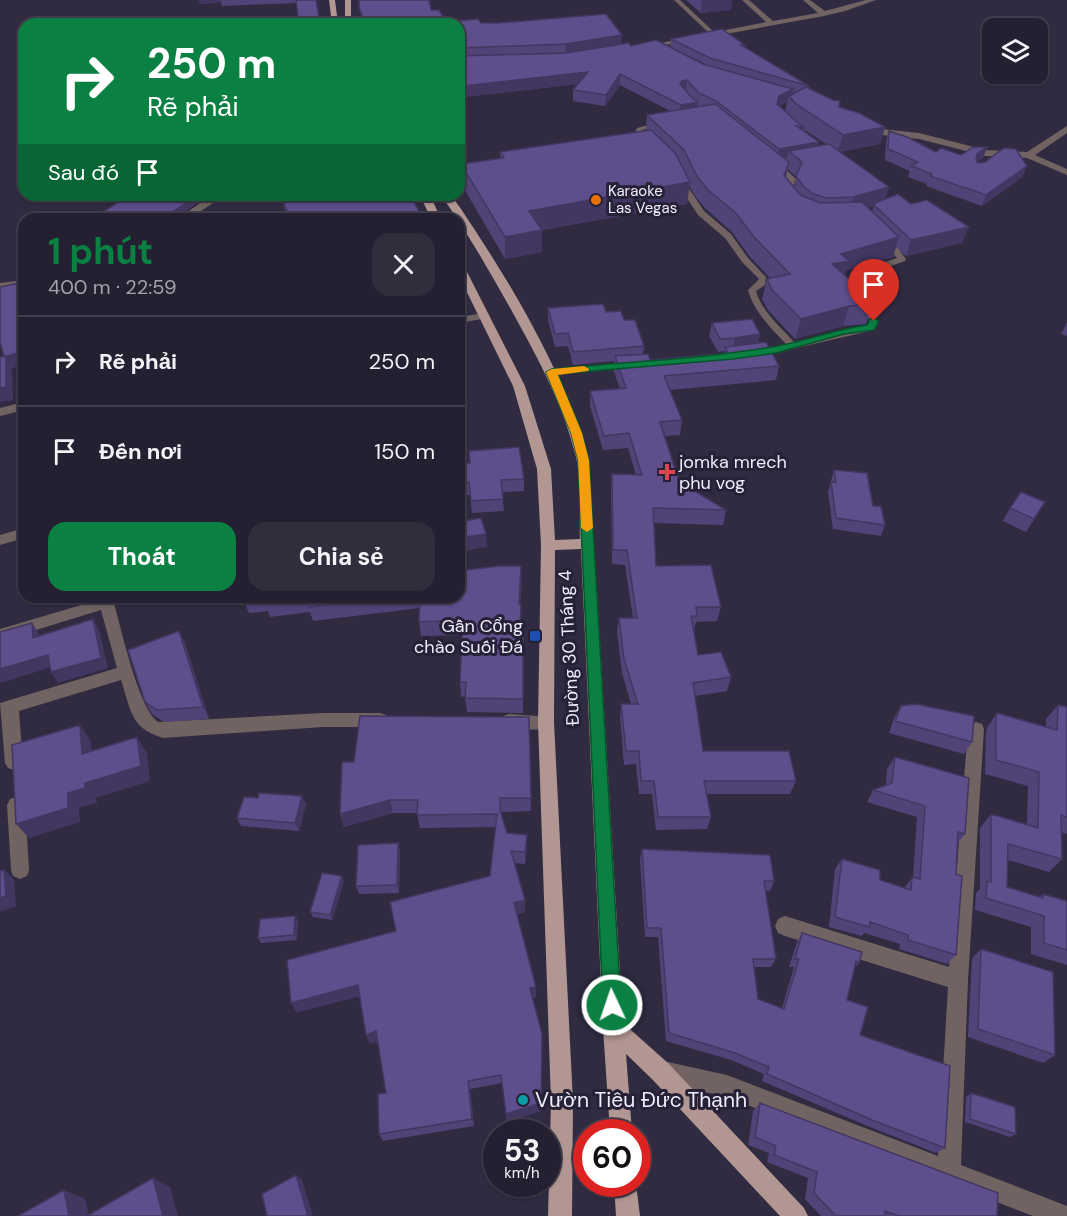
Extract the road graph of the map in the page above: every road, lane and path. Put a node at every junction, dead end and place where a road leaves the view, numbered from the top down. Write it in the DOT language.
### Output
graph roads {
  1 [pos="332,0"];
  2 [pos="348,0"];
  3 [pos="677,0"];
  4 [pos="745,0"];
  5 [pos="806,0"];
  6 [pos="868,1"];
  7 [pos="824,14"];
  8 [pos="334,18"];
  9 [pos="348,18"];
  10 [pos="772,24"];
  11 [pos="713,34"];
  12 [pos="655,45"];
  13 [pos="633,49"];
  14 [pos="672,52"];
  15 [pos="853,122"];
  16 [pos="666,123"];
  17 [pos="1067,129"];
  18 [pos="657,153"];
  19 [pos="998,153"];
  20 [pos="1029,155"];
  21 [pos="766,158"];
  22 [pos="787,163"];
  23 [pos="984,164"];
  24 [pos="776,165"];
  25 [pos="1067,171"];
  26 [pos="676,172"];
  27 [pos="134,201"];
  28 [pos="150,201"];
  29 [pos="211,201"];
  30 [pos="795,205"];
  31 [pos="192,213"];
  32 [pos="465,221"];
  33 [pos="878,236"];
  34 [pos="477,238"];
  35 [pos="465,239"];
  36 [pos="465,278"];
  37 [pos="18,284"];
  38 [pos="0,286"];
  39 [pos="484,316"];
  40 [pos="465,319"];
  41 [pos="792,346"];
  42 [pos="744,354"];
  43 [pos="643,364"];
  44 [pos="552,372"];
  45 [pos="18,408"];
  46 [pos="0,412"];
  47 [pos="18,535"];
  48 [pos="0,540"];
  49 [pos="588,544"];
  50 [pos="548,545"];
  51 [pos="97,603"];
  52 [pos="107,603"];
  53 [pos="0,634"];
  54 [pos="126,672"];
  55 [pos="5,708"];
  56 [pos="393,721"];
  57 [pos="487,721"];
  58 [pos="546,722"];
  59 [pos="976,729"];
  60 [pos="20,870"];
  61 [pos="785,926"];
  62 [pos="958,980"];
  63 [pos="613,1028"];
  64 [pos="660,1071"];
  65 [pos="620,1119"];
  66 [pos="949,1172"];
  67 [pos="626,1197"];
  68 [pos="560,1216"];
  69 [pos="628,1216"];
  70 [pos="796,1216"];
  71 [pos="1063,1216"];
  1 -- 8 [label="main road"];
  2 -- 9 [label="main road"];
  3 -- 11 [label="lane"];
  4 -- 10 [label="street"];
  5 -- 7 [label="street"];
  6 -- 7 [label="street"];
  7 -- 10 [label="street"];
  10 -- 11 [label="street"];
  11 -- 12 [label="street"];
  12 -- 13 [label="street"];
  12 -- 14 [label="street"];
  15 -- 19 [label="street"];
  16 -- 18 [label="lane"];
  17 -- 20 [label="street"];
  19 -- 20 [label="street"];
  19 -- 23 [label="street"];
  20 -- 25 [label="street"];
  21 -- 24 [label="lane"];
  22 -- 24 [label="lane"];
  24 -- 30 [label="lane"];
  26 -- 41 [label="lane"];
  27 -- 28 [label="lane"];
  29 -- 31 [label="street"];
  32 -- 34 [label="main road, Đường 30 Tháng 4"];
  33 -- 41 [label="lane"];
  34 -- 35 [label="main road"];
  34 -- 44 [label="main road, Đường 30 Tháng 4"];
  36 -- 39 [label="main road, Đường 30 Tháng 4"];
  37 -- 38 [label="street"];
  39 -- 40 [label="street"];
  39 -- 50 [label="main road, Đường 30 Tháng 4"];
  41 -- 42 [label="lane"];
  43 -- 44 [label="lane"];
  44 -- 49 [label="main road, Đường 30 Tháng 4"];
  45 -- 46 [label="street"];
  47 -- 48 [label="street"];
  49 -- 50 [label="main road"];
  49 -- 63 [label="main road, Đường 30 Tháng 4"];
  50 -- 58 [label="main road, Đường 30 Tháng 4"];
  51 -- 53 [label="street"];
  52 -- 54 [label="street"];
  54 -- 55 [label="street"];
  54 -- 56 [label="street"];
  55 -- 60 [label="street"];
  57 -- 58 [label="street"];
  58 -- 68 [label="main road, Đường 30 Tháng 4"];
  59 -- 62 [label="street"];
  61 -- 62 [label="street"];
  62 -- 66 [label="street"];
  63 -- 64 [label="main road"];
  63 -- 65 [label="main road, Đường 30 Tháng 4"];
  64 -- 66 [label="street"];
  64 -- 70 [label="main road"];
  66 -- 71 [label="street"];
  67 -- 69 [label="main road"];
}
